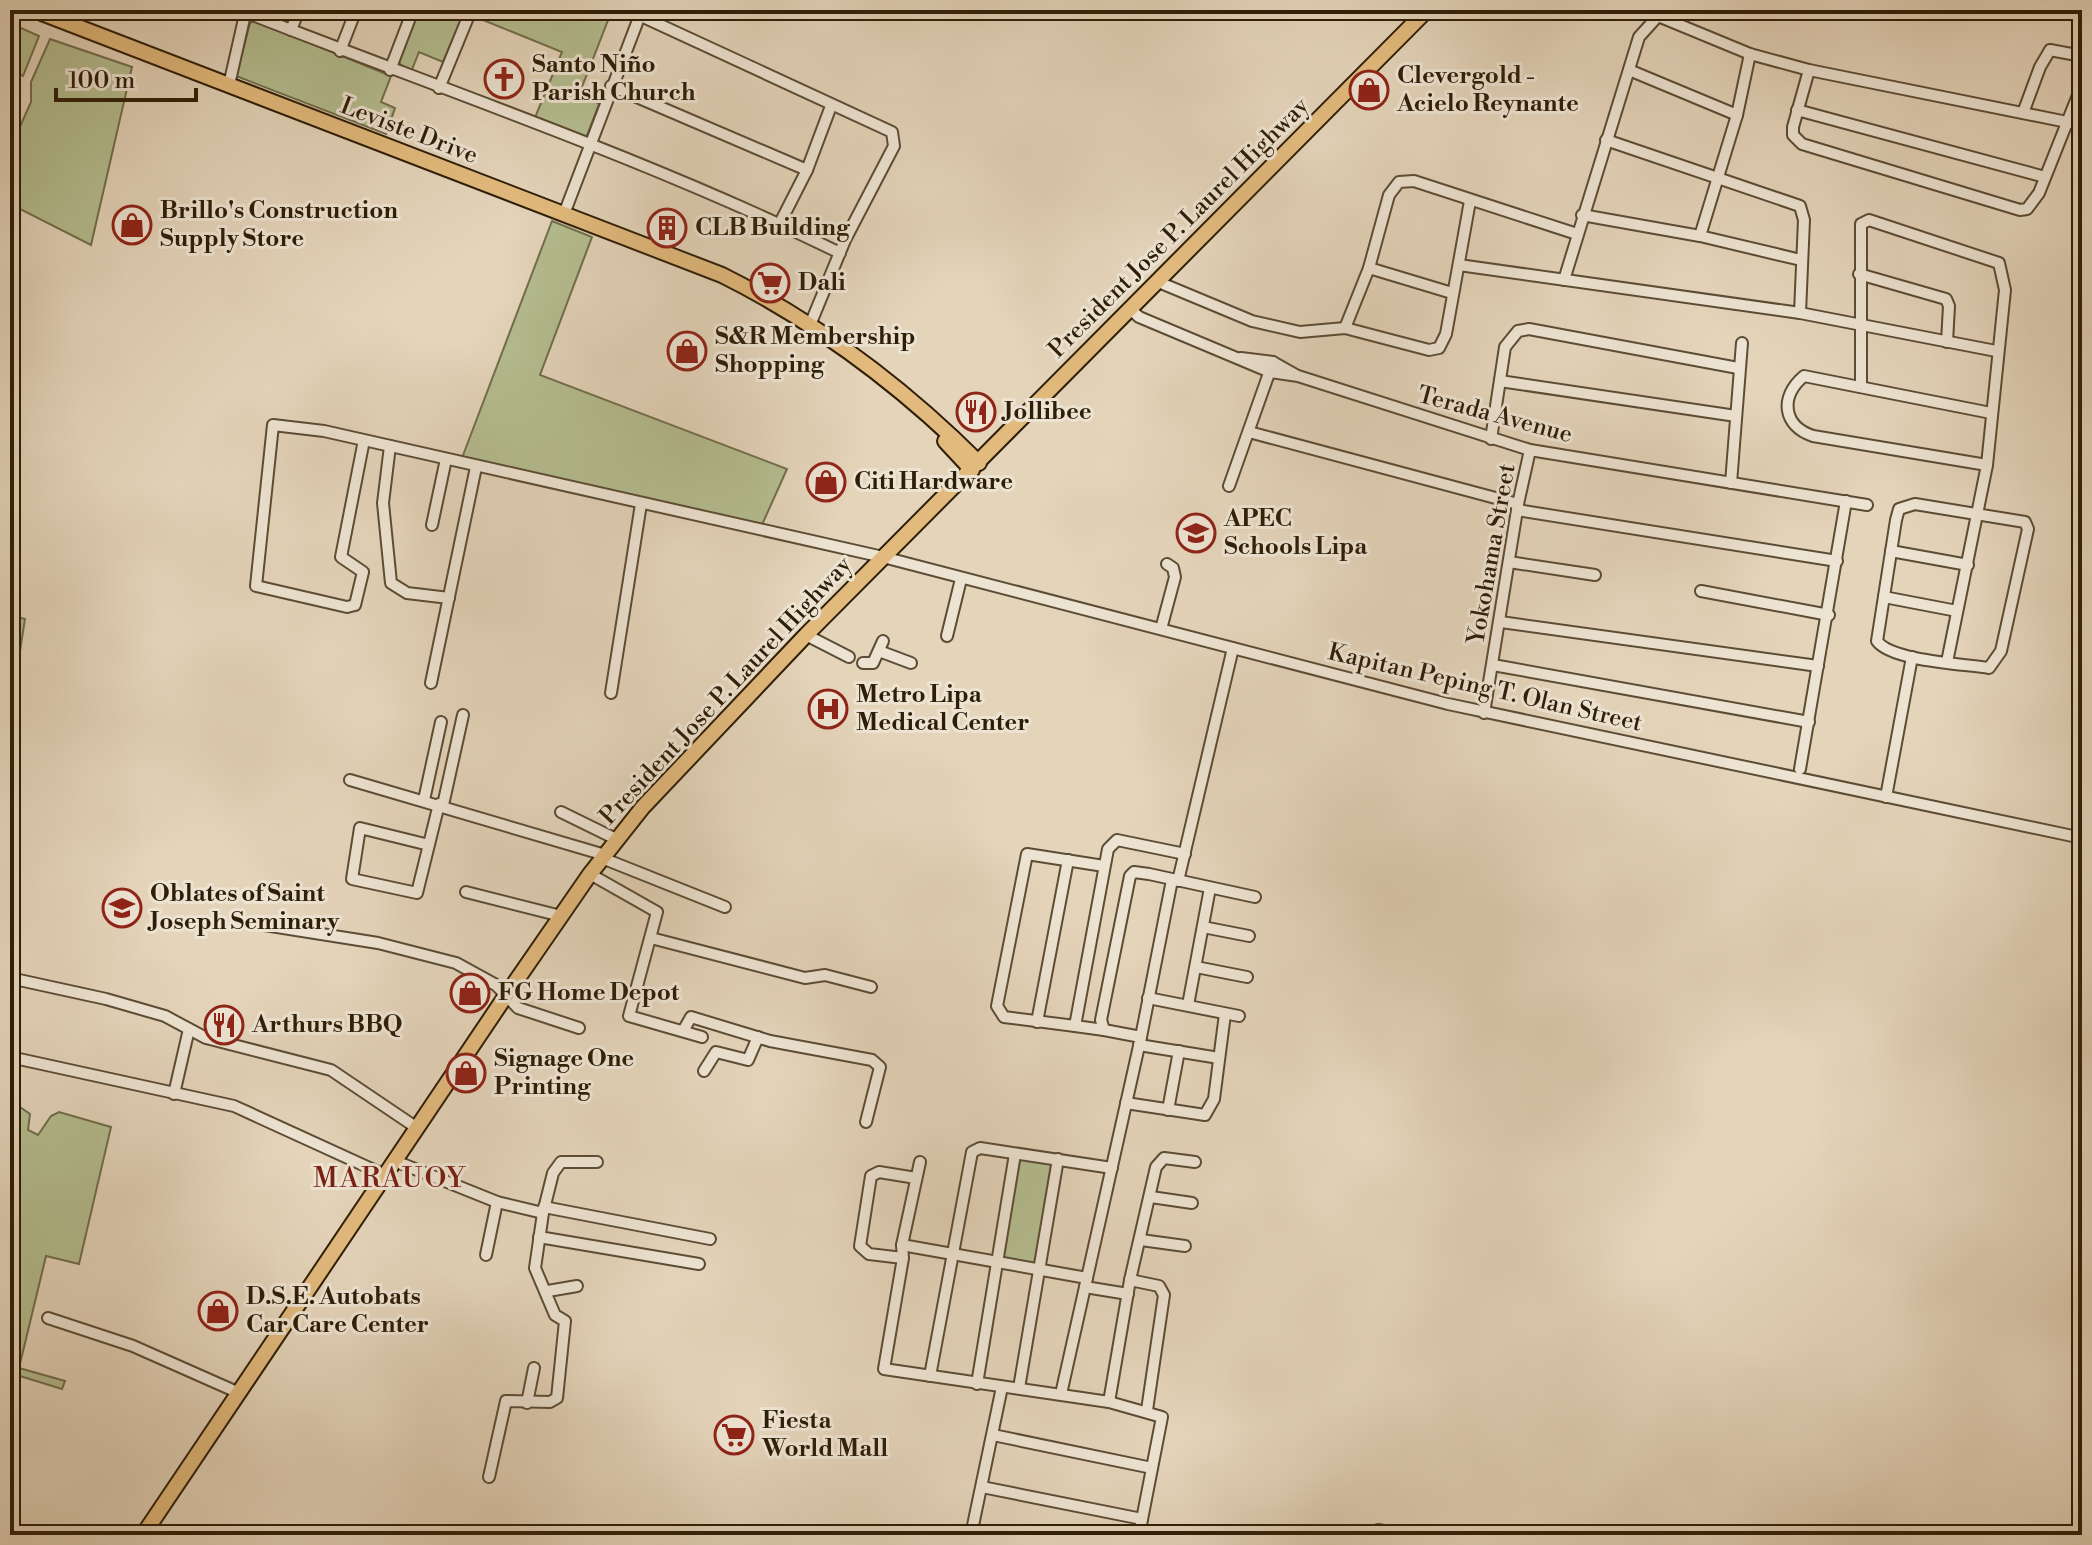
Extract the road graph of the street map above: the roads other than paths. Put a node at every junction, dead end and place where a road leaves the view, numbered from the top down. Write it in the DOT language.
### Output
graph roads {
  1 [pos="34,10"];
  2 [pos="299,10"];
  3 [pos="356,10"];
  4 [pos="413,10"];
  5 [pos="471,10"];
  6 [pos="628,10"];
  7 [pos="245,11"];
  8 [pos="56,14"];
  9 [pos="1417,14"];
  10 [pos="640,15"];
  11 [pos="291,30"];
  12 [pos="340,51"];
  13 [pos="1750,54"];
  14 [pos="2082,56"];
  15 [pos="390,70"];
  16 [pos="1629,70"];
  17 [pos="1809,70"];
  18 [pos="229,85"];
  19 [pos="2082,85"];
  20 [pos="611,86"];
  21 [pos="439,88"];
  22 [pos="831,106"];
  23 [pos="1797,110"];
  24 [pos="2023,113"];
  25 [pos="1737,115"];
  26 [pos="2067,122"];
  27 [pos="2082,125"];
  28 [pos="1606,140"];
  29 [pos="590,145"];
  30 [pos="807,170"];
  31 [pos="2045,177"];
  32 [pos="1717,179"];
  33 [pos="1470,201"];
  34 [pos="564,214"];
  35 [pos="1582,215"];
  36 [pos="780,223"];
  37 [pos="1577,234"];
  38 [pos="1700,236"];
  39 [pos="634,241"];
  40 [pos="840,253"];
  41 [pos="1801,260"];
  42 [pos="1459,265"];
  43 [pos="1369,268"];
  44 [pos="1859,274"];
  45 [pos="1158,279"];
  46 [pos="1564,280"];
  47 [pos="1452,293"];
  48 [pos="1129,308"];
  49 [pos="1800,313"];
  50 [pos="810,325"];
  51 [pos="1860,325"];
  52 [pos="1345,328"];
  53 [pos="1947,342"];
  54 [pos="1742,343"];
  55 [pos="1996,351"];
  56 [pos="1272,367"];
  57 [pos="1738,368"];
  58 [pos="1500,381"];
  59 [pos="1861,387"];
  60 [pos="1991,413"];
  61 [pos="1736,416"];
  62 [pos="1249,432"];
  63 [pos="1491,439"];
  64 [pos="364,440"];
  65 [pos="390,446"];
  66 [pos="1530,450"];
  67 [pos="446,459"];
  68 [pos="1987,465"];
  69 [pos="476,467"];
  70 [pos="976,467"];
  71 [pos="1731,483"];
  72 [pos="1229,486"];
  73 [pos="1846,501"];
  74 [pos="641,504"];
  75 [pos="1867,505"];
  76 [pos="1517,507"];
  77 [pos="1978,513"];
  78 [pos="432,525"];
  79 [pos="1891,551"];
  80 [pos="883,557"];
  81 [pos="1837,561"];
  82 [pos="1509,562"];
  83 [pos="1167,564"];
  84 [pos="1968,565"];
  85 [pos="1595,575"];
  86 [pos="961,579"];
  87 [pos="1701,591"];
  88 [pos="1884,597"];
  89 [pos="449,598"];
  90 [pos="1957,611"];
  91 [pos="1829,615"];
  92 [pos="1501,622"];
  93 [pos="1161,629"];
  94 [pos="806,635"];
  95 [pos="947,636"];
  96 [pos="1233,648"];
  97 [pos="849,657"];
  98 [pos="1912,657"];
  99 [pos="1947,662"];
  100 [pos="863,663"];
  101 [pos="911,663"];
  102 [pos="1493,665"];
  103 [pos="1818,666"];
  104 [pos="431,683"];
  105 [pos="611,693"];
  106 [pos="1484,713"];
  107 [pos="463,715"];
  108 [pos="441,722"];
  109 [pos="1809,722"];
  110 [pos="1800,769"];
  111 [pos="350,780"];
  112 [pos="1886,797"];
  113 [pos="424,800"];
  114 [pos="441,804"];
  115 [pos="561,812"];
  116 [pos="2082,838"];
  117 [pos="616,839"];
  118 [pos="429,845"];
  119 [pos="1185,854"];
  120 [pos="604,856"];
  121 [pos="1068,860"];
  122 [pos="1104,866"];
  123 [pos="590,874"];
  124 [pos="1175,881"];
  125 [pos="1210,888"];
  126 [pos="466,892"];
  127 [pos="1255,897"];
  128 [pos="725,907"];
  129 [pos="561,916"];
  130 [pos="252,923"];
  131 [pos="1203,927"];
  132 [pos="1249,936"];
  133 [pos="651,938"];
  134 [pos="1196,967"];
  135 [pos="1247,977"];
  136 [pos="10,978"];
  137 [pos="871,987"];
  138 [pos="505,997"];
  139 [pos="1148,998"];
  140 [pos="1188,1005"];
  141 [pos="1225,1014"];
  142 [pos="1239,1016"];
  143 [pos="1037,1022"];
  144 [pos="1075,1026"];
  145 [pos="579,1028"];
  146 [pos="189,1029"];
  147 [pos="1104,1030"];
  148 [pos="683,1031"];
  149 [pos="702,1037"];
  150 [pos="758,1037"];
  151 [pos="1140,1041"];
  152 [pos="1179,1051"];
  153 [pos="10,1057"];
  154 [pos="1219,1058"];
  155 [pos="704,1071"];
  156 [pos="174,1094"];
  157 [pos="1126,1103"];
  158 [pos="1168,1110"];
  159 [pos="866,1122"];
  160 [pos="417,1128"];
  161 [pos="1015,1154"];
  162 [pos="1058,1159"];
  163 [pos="395,1161"];
  164 [pos="597,1162"];
  165 [pos="920,1162"];
  166 [pos="1195,1162"];
  167 [pos="1112,1168"];
  168 [pos="385,1175"];
  169 [pos="916,1178"];
  170 [pos="1151,1197"];
  171 [pos="497,1202"];
  172 [pos="1192,1203"];
  173 [pos="543,1210"];
  174 [pos="539,1237"];
  175 [pos="710,1239"];
  176 [pos="1141,1240"];
  177 [pos="902,1245"];
  178 [pos="1185,1246"];
  179 [pos="486,1255"];
  180 [pos="951,1256"];
  181 [pos="903,1258"];
  182 [pos="699,1264"];
  183 [pos="995,1264"];
  184 [pos="1040,1270"];
  185 [pos="1130,1280"];
  186 [pos="1086,1282"];
  187 [pos="577,1286"];
  188 [pos="548,1291"];
  189 [pos="1128,1294"];
  190 [pos="48,1318"];
  191 [pos="534,1368"];
  192 [pos="930,1376"];
  193 [pos="977,1384"];
  194 [pos="1002,1387"];
  195 [pos="1019,1388"];
  196 [pos="237,1392"];
  197 [pos="1061,1394"];
  198 [pos="1109,1402"];
  199 [pos="527,1403"];
  200 [pos="1147,1410"];
  201 [pos="993,1435"];
  202 [pos="1152,1468"];
  203 [pos="489,1477"];
  204 [pos="982,1487"];
  205 [pos="1142,1519"];
  206 [pos="143,1535"];
  207 [pos="971,1535"];
  208 [pos="1139,1535"];
  209 [pos="1375,1535"];
  210 [pos="1407,1535"];
  1 -- 8 [label="main road, Leviste Drive"];
  2 -- 11 [label="street"];
  3 -- 12 [label="street"];
  4 -- 15 [label="street"];
  5 -- 21 [label="street"];
  6 -- 10 [label="street"];
  7 -- 11 [label="street"];
  7 -- 18 [label="street"];
  8 -- 18 [label="main road, Leviste Drive"];
  9 -- 45 [label="main road, President Jose P. Laurel Highway"];
  10 -- 20 [label="street"];
  10 -- 22 [label="street"];
  11 -- 12 [label="street"];
  12 -- 15 [label="street"];
  13 -- 16 [label="street"];
  13 -- 17 [label="street"];
  13 -- 25 [label="street"];
  14 -- 24 [label="street"];
  15 -- 21 [label="street"];
  16 -- 25 [label="street"];
  16 -- 28 [label="street"];
  17 -- 23 [label="street"];
  17 -- 24 [label="street"];
  18 -- 34 [label="main road, Leviste Drive"];
  19 -- 26 [label="street"];
  20 -- 29 [label="street"];
  20 -- 30 [label="street"];
  21 -- 29 [label="street"];
  22 -- 30 [label="street"];
  22 -- 40 [label="street"];
  23 -- 31 [label="street"];
  23 -- 31 [label="street"];
  24 -- 26 [label="street"];
  25 -- 32 [label="street"];
  26 -- 27 [label="street"];
  26 -- 31 [label="street"];
  28 -- 32 [label="street"];
  28 -- 35 [label="street"];
  29 -- 34 [label="street"];
  29 -- 36 [label="street"];
  30 -- 36 [label="street"];
  32 -- 38 [label="street"];
  32 -- 41 [label="street"];
  33 -- 37 [label="street"];
  33 -- 42 [label="street"];
  33 -- 43 [label="street"];
  34 -- 39 [label="main road, Leviste Drive"];
  35 -- 37 [label="street"];
  35 -- 38 [label="street"];
  36 -- 40 [label="street"];
  37 -- 46 [label="street"];
  38 -- 41 [label="street"];
  39 -- 50 [label="main road, Leviste Drive"];
  39 -- 70 [label="main road, Leviste Drive"];
  40 -- 50 [label="street"];
  41 -- 49 [label="street"];
  42 -- 46 [label="street"];
  42 -- 47 [label="street"];
  43 -- 47 [label="street"];
  43 -- 52 [label="street"];
  44 -- 51 [label="street"];
  44 -- 53 [label="street"];
  44 -- 55 [label="street"];
  45 -- 48 [label="main road, President Jose P. Laurel Highway"];
  45 -- 52 [label="street"];
  46 -- 49 [label="street"];
  47 -- 52 [label="street"];
  48 -- 56 [label="street, Terada Avenue"];
  48 -- 70 [label="main road, President Jose P. Laurel Highway"];
  49 -- 51 [label="street"];
  50 -- 70 [label="main road, Leviste Drive"];
  51 -- 53 [label="street"];
  51 -- 59 [label="street"];
  53 -- 55 [label="street"];
  54 -- 57 [label="street"];
  55 -- 60 [label="street"];
  56 -- 62 [label="street"];
  56 -- 63 [label="street, Terada Avenue"];
  57 -- 58 [label="street"];
  57 -- 61 [label="street"];
  58 -- 61 [label="street"];
  58 -- 63 [label="street"];
  59 -- 60 [label="street"];
  59 -- 68 [label="street"];
  60 -- 68 [label="street"];
  61 -- 71 [label="street"];
  62 -- 72 [label="street"];
  62 -- 76 [label="street"];
  63 -- 66 [label="street, Terada Avenue"];
  64 -- 64 [label="street, Kapitan Peping T. Olan Street"];
  64 -- 65 [label="street, Kapitan Peping T. Olan Street"];
  65 -- 67 [label="street, Kapitan Peping T. Olan Street"];
  65 -- 89 [label="street"];
  66 -- 71 [label="street, Terada Avenue"];
  66 -- 76 [label="street, Yokohama Street"];
  67 -- 69 [label="street, Kapitan Peping T. Olan Street"];
  67 -- 78 [label="street"];
  68 -- 77 [label="street"];
  69 -- 74 [label="street, Kapitan Peping T. Olan Street"];
  69 -- 89 [label="street"];
  70 -- 80 [label="main road, President Jose P. Laurel Highway"];
  71 -- 73 [label="street, Terada Avenue"];
  73 -- 75 [label="street, Terada Avenue"];
  73 -- 81 [label="street"];
  74 -- 80 [label="street, Kapitan Peping T. Olan Street"];
  74 -- 105 [label="street"];
  76 -- 81 [label="street"];
  76 -- 82 [label="street, Yokohama Street"];
  77 -- 79 [label="street"];
  77 -- 84 [label="street"];
  77 -- 99 [label="street"];
  79 -- 84 [label="street"];
  79 -- 88 [label="street"];
  80 -- 86 [label="street, Kapitan Peping T. Olan Street"];
  80 -- 94 [label="main road, President Jose P. Laurel Highway"];
  81 -- 91 [label="street"];
  82 -- 85 [label="street"];
  82 -- 92 [label="street, Yokohama Street"];
  83 -- 93 [label="street"];
  84 -- 90 [label="street"];
  86 -- 93 [label="street, Kapitan Peping T. Olan Street"];
  86 -- 95 [label="street"];
  87 -- 91 [label="street"];
  88 -- 90 [label="street"];
  88 -- 98 [label="street"];
  89 -- 104 [label="street"];
  90 -- 99 [label="street"];
  91 -- 103 [label="street"];
  92 -- 102 [label="street, Yokohama Street"];
  92 -- 103 [label="street"];
  93 -- 96 [label="street, Kapitan Peping T. Olan Street"];
  94 -- 97 [label="street"];
  94 -- 117 [label="main road, President Jose P. Laurel Highway"];
  96 -- 106 [label="street, Kapitan Peping T. Olan Street"];
  96 -- 119 [label="street"];
  98 -- 99 [label="street"];
  98 -- 112 [label="street"];
  100 -- 101 [label="street"];
  102 -- 106 [label="street, Yokohama Street"];
  102 -- 109 [label="street"];
  103 -- 109 [label="street"];
  106 -- 112 [label="street, Kapitan Peping T. Olan Street"];
  107 -- 114 [label="street"];
  108 -- 113 [label="street"];
  109 -- 110 [label="street"];
  111 -- 113 [label="street"];
  112 -- 116 [label="street, Kapitan Peping T. Olan Street"];
  113 -- 114 [label="street"];
  114 -- 118 [label="street"];
  114 -- 120 [label="street"];
  115 -- 117 [label="street"];
  117 -- 120 [label="main road, President Jose P. Laurel Highway"];
  118 -- 118 [label="street"];
  119 -- 122 [label="street"];
  119 -- 124 [label="street"];
  120 -- 123 [label="main road, President Jose P. Laurel Highway"];
  120 -- 128 [label="street"];
  121 -- 122 [label="street"];
  121 -- 143 [label="street"];
  121 -- 143 [label="street"];
  122 -- 144 [label="street"];
  123 -- 129 [label="main road, President Jose P. Laurel Highway"];
  123 -- 133 [label="street"];
  124 -- 125 [label="street"];
  124 -- 139 [label="street"];
  124 -- 147 [label="street"];
  125 -- 127 [label="street"];
  125 -- 131 [label="street"];
  126 -- 129 [label="street"];
  129 -- 138 [label="main road, President Jose P. Laurel Highway"];
  130 -- 138 [label="street"];
  131 -- 132 [label="street"];
  131 -- 134 [label="street"];
  133 -- 137 [label="street"];
  133 -- 148 [label="street"];
  134 -- 135 [label="street"];
  134 -- 140 [label="street"];
  136 -- 146 [label="street"];
  138 -- 145 [label="street"];
  138 -- 160 [label="main road, President Jose P. Laurel Highway"];
  139 -- 140 [label="street"];
  139 -- 151 [label="street"];
  140 -- 141 [label="street"];
  141 -- 142 [label="street"];
  141 -- 154 [label="street"];
  143 -- 144 [label="street"];
  144 -- 147 [label="street"];
  146 -- 156 [label="street"];
  146 -- 160 [label="street"];
  147 -- 151 [label="street"];
  148 -- 149 [label="street"];
  148 -- 150 [label="street"];
  150 -- 155 [label="street"];
  150 -- 159 [label="street"];
  151 -- 152 [label="street"];
  151 -- 157 [label="street"];
  152 -- 154 [label="street"];
  152 -- 158 [label="street"];
  153 -- 156 [label="street"];
  154 -- 158 [label="street"];
  156 -- 168 [label="street"];
  157 -- 158 [label="street"];
  157 -- 167 [label="street"];
  160 -- 163 [label="main road, President Jose P. Laurel Highway"];
  161 -- 162 [label="street"];
  161 -- 180 [label="street"];
  161 -- 183 [label="street"];
  162 -- 167 [label="street"];
  162 -- 184 [label="street"];
  163 -- 168 [label="main road, President Jose P. Laurel Highway"];
  163 -- 171 [label="street"];
  164 -- 173 [label="street"];
  165 -- 169 [label="street"];
  166 -- 170 [label="street"];
  167 -- 186 [label="street"];
  168 -- 196 [label="main road, President Jose P. Laurel Highway"];
  169 -- 177 [label="street"];
  169 -- 181 [label="street"];
  170 -- 172 [label="street"];
  170 -- 176 [label="street"];
  171 -- 173 [label="street"];
  171 -- 179 [label="street"];
  173 -- 174 [label="street"];
  173 -- 175 [label="street"];
  174 -- 182 [label="street"];
  174 -- 188 [label="street"];
  176 -- 178 [label="street"];
  176 -- 185 [label="street"];
  177 -- 180 [label="street"];
  177 -- 181 [label="street"];
  180 -- 183 [label="street"];
  180 -- 192 [label="street"];
  181 -- 192 [label="street"];
  183 -- 184 [label="street"];
  183 -- 193 [label="street"];
  184 -- 186 [label="street"];
  184 -- 195 [label="street"];
  185 -- 189 [label="street"];
  185 -- 200 [label="street"];
  186 -- 189 [label="street"];
  186 -- 197 [label="street"];
  187 -- 188 [label="street"];
  188 -- 199 [label="street"];
  189 -- 198 [label="street"];
  190 -- 196 [label="street"];
  191 -- 199 [label="street"];
  192 -- 193 [label="street"];
  193 -- 194 [label="street"];
  194 -- 195 [label="street"];
  194 -- 201 [label="street"];
  195 -- 197 [label="street"];
  196 -- 206 [label="main road, President Jose P. Laurel Highway"];
  197 -- 198 [label="street"];
  198 -- 200 [label="street"];
  199 -- 203 [label="street"];
  200 -- 202 [label="street"];
  201 -- 202 [label="street"];
  201 -- 204 [label="street"];
  202 -- 205 [label="street"];
  204 -- 205 [label="street"];
  204 -- 207 [label="street"];
  205 -- 208 [label="street"];
  209 -- 210 [label="street"];
}
